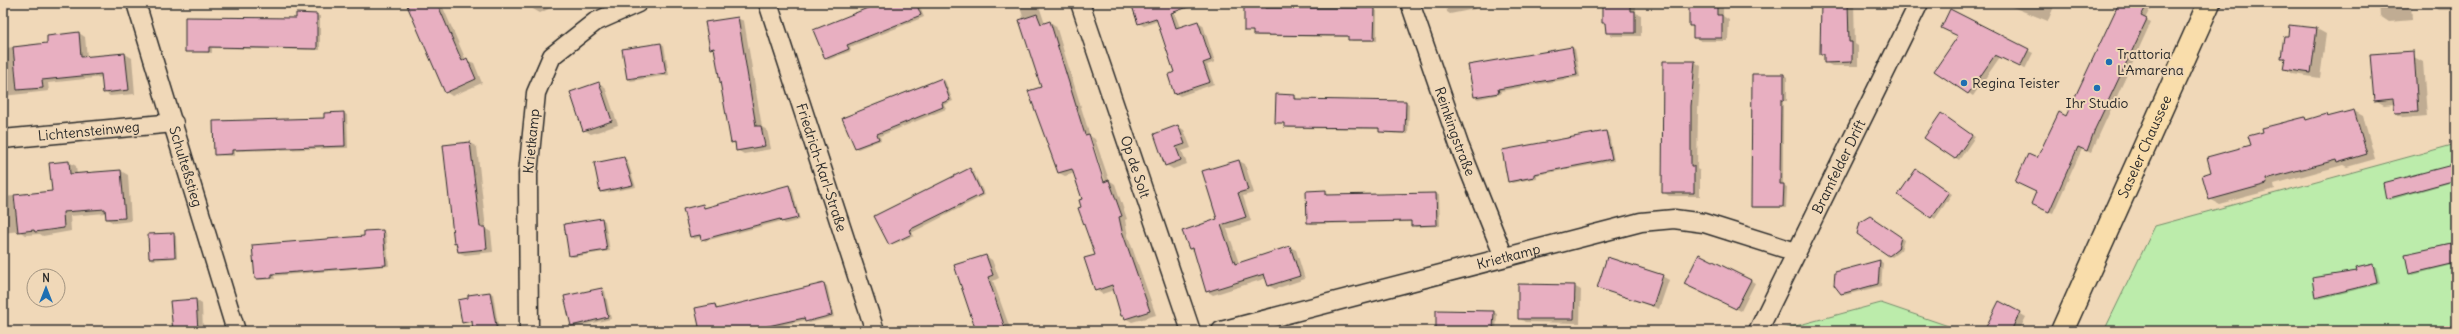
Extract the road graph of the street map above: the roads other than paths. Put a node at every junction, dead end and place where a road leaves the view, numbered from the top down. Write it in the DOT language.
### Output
graph roads {
  1 [pos="136,3"];
  2 [pos="638,3"];
  3 [pos="768,3"];
  4 [pos="1080,3"];
  5 [pos="1410,3"];
  6 [pos="1919,3"];
  7 [pos="2209,3"];
  8 [pos="174,123"];
  9 [pos="3,139"];
  10 [pos="1796,252"];
  11 [pos="1504,257"];
  12 [pos="236,331"];
  13 [pos="529,331"];
  14 [pos="875,331"];
  15 [pos="1192,331"];
  16 [pos="1221,331"];
  17 [pos="1758,331"];
  18 [pos="2062,331"];
  1 -- 8 [label="street, Schulteßstieg"];
  2 -- 13 [label="street, Krietkamp"];
  3 -- 14 [label="street, Friedrich-Karl-Straße"];
  4 -- 15 [label="street, Op de Solt"];
  5 -- 11 [label="street, Reinkingstraße"];
  6 -- 10 [label="street, Bramfelder Drift"];
  7 -- 18 [label="main road, Saseler Chaussee"];
  8 -- 9 [label="street, Lichtensteinweg"];
  8 -- 12 [label="street, Schulteßstieg"];
  10 -- 11 [label="street, Krietkamp"];
  10 -- 17 [label="street, Bramfelder Drift"];
  11 -- 16 [label="street, Krietkamp"];
}
